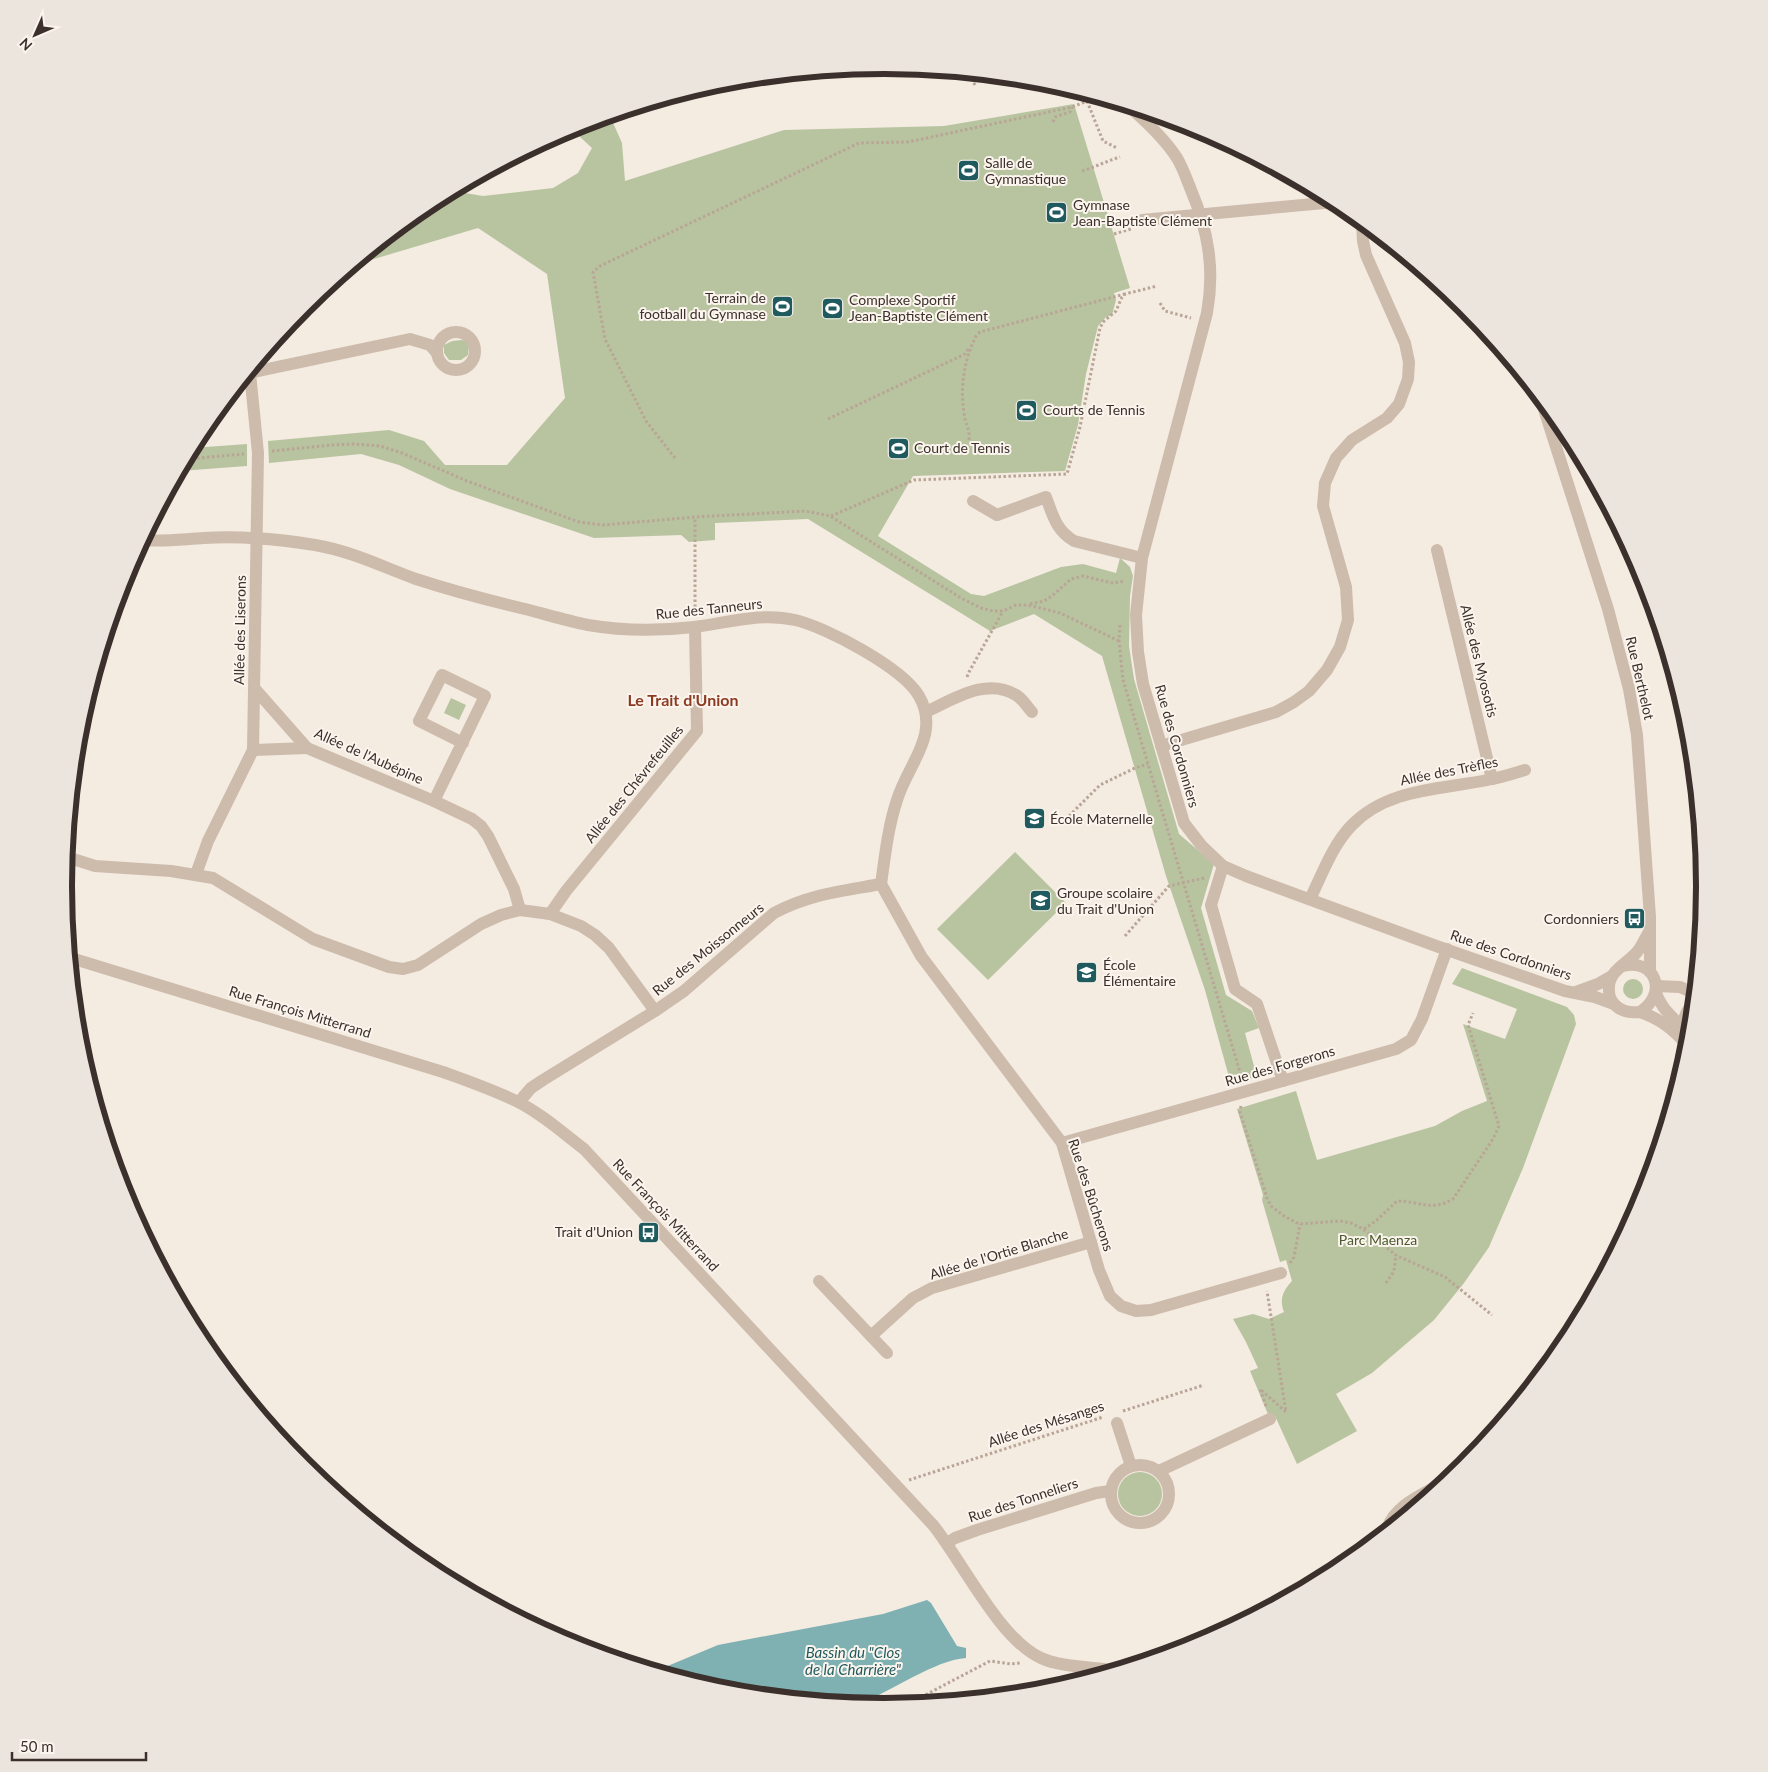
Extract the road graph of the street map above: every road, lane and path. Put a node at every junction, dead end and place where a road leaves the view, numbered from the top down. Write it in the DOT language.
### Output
graph roads {
  1 [pos="972,79"];
  2 [pos="975,85"];
  3 [pos="1087,101"];
  4 [pos="1072,107"];
  5 [pos="1140,116"];
  6 [pos="1053,122"];
  7 [pos="1117,148"];
  8 [pos="1120,157"];
  9 [pos="1082,171"];
  10 [pos="1322,203"];
  11 [pos="1202,215"];
  12 [pos="1138,224"];
  13 [pos="1362,231"];
  14 [pos="1114,234"];
  15 [pos="1157,286"];
  16 [pos="1125,294"];
  17 [pos="1160,302"];
  18 [pos="1205,323"];
  19 [pos="444,336"];
  20 [pos="410,339"];
  21 [pos="973,341"];
  22 [pos="437,353"];
  23 [pos="257,371"];
  24 [pos="250,380"];
  25 [pos="1547,418"];
  26 [pos="828,420"];
  27 [pos="969,440"];
  28 [pos="258,453"];
  29 [pos="194,458"];
  30 [pos="675,458"];
  31 [pos="973,501"];
  32 [pos="830,516"];
  33 [pos="695,517"];
  34 [pos="256,538"];
  35 [pos="150,540"];
  36 [pos="1437,550"];
  37 [pos="1142,558"];
  38 [pos="1124,581"];
  39 [pos="1027,605"];
  40 [pos="1003,611"];
  41 [pos="695,627"];
  42 [pos="1119,642"];
  43 [pos="254,689"];
  44 [pos="964,695"];
  45 [pos="926,712"];
  46 [pos="1032,712"];
  47 [pos="463,743"];
  48 [pos="1161,746"];
  49 [pos="307,748"];
  50 [pos="253,750"];
  51 [pos="1165,759"];
  52 [pos="1525,770"];
  53 [pos="1492,779"];
  54 [pos="434,801"];
  55 [pos="1069,816"];
  56 [pos="73,859"];
  57 [pos="1223,866"];
  58 [pos="196,874"];
  59 [pos="1219,879"];
  60 [pos="881,884"];
  61 [pos="1310,899"];
  62 [pos="520,910"];
  63 [pos="550,914"];
  64 [pos="1650,932"];
  65 [pos="1125,936"];
  66 [pos="1447,949"];
  67 [pos="76,960"];
  68 [pos="1623,966"];
  69 [pos="1650,972"];
  70 [pos="1612,976"];
  71 [pos="1656,990"];
  72 [pos="1689,991"];
  73 [pos="1574,993"];
  74 [pos="1614,1004"];
  75 [pos="655,1011"];
  76 [pos="1640,1012"];
  77 [pos="1473,1013"];
  78 [pos="1682,1030"];
  79 [pos="1681,1038"];
  80 [pos="1282,1081"];
  81 [pos="1246,1091"];
  82 [pos="519,1102"];
  83 [pos="1062,1143"];
  84 [pos="1300,1224"];
  85 [pos="1363,1229"];
  86 [pos="1091,1242"];
  87 [pos="1396,1255"];
  88 [pos="1281,1273"];
  89 [pos="1264,1278"];
  90 [pos="819,1281"];
  91 [pos="1386,1283"];
  92 [pos="1492,1315"];
  93 [pos="871,1336"];
  94 [pos="887,1353"];
  95 [pos="1204,1385"];
  96 [pos="1113,1417"];
  97 [pos="1270,1419"];
  98 [pos="1131,1466"];
  99 [pos="1159,1471"];
  100 [pos="896,1484"];
  101 [pos="1110,1491"];
  102 [pos="1415,1499"];
  103 [pos="1390,1520"];
  104 [pos="947,1543"];
  105 [pos="1043,1659"];
  106 [pos="1100,1668"];
  107 [pos="923,1697"];
  1 -- 2 [label="path"];
  3 -- 4 [label="path"];
  3 -- 7 [label="path"];
  4 -- 6 [label="path"];
  4 -- 30 [label="path"];
  5 -- 11 [label="street, Rue des Cordonniers"];
  8 -- 9 [label="path"];
  10 -- 11 [label="street"];
  11 -- 12 [label="street"];
  11 -- 18 [label="street, Rue des Cordonniers"];
  12 -- 14 [label="path"];
  13 -- 48 [label="street"];
  15 -- 16 [label="path"];
  16 -- 21 [label="path"];
  16 -- 32 [label="path"];
  17 -- 18 [label="path"];
  18 -- 37 [label="street, Rue des Cordonniers"];
  19 -- 20 [label="street"];
  19 -- 22 [label="street"];
  19 -- 22 [label="street"];
  20 -- 22 [label="street"];
  20 -- 23 [label="street"];
  21 -- 26 [label="path"];
  21 -- 27 [label="path"];
  24 -- 28 [label="street, Allée des Liserons"];
  25 -- 64 [label="street, Rue Berthelot"];
  28 -- 29 [label="path"];
  28 -- 33 [label="path"];
  28 -- 34 [label="street, Allée des Liserons"];
  31 -- 37 [label="street"];
  32 -- 33 [label="path"];
  32 -- 40 [label="path"];
  33 -- 41 [label="path"];
  34 -- 35 [label="street, Rue des Tanneurs"];
  34 -- 41 [label="street, Rue des Tanneurs"];
  34 -- 43 [label="street, Allée des Liserons"];
  36 -- 53 [label="street, Allée des Myosotis"];
  37 -- 48 [label="street, Rue des Cordonniers"];
  38 -- 39 [label="path"];
  39 -- 40 [label="path"];
  39 -- 42 [label="path"];
  40 -- 44 [label="path"];
  41 -- 45 [label="street, Rue des Tanneurs"];
  41 -- 63 [label="street, Allée des Chévrefeuilles"];
  43 -- 49 [label="street, Allée de l'Aubépine"];
  43 -- 50 [label="street, Allée des Liserons"];
  44 -- 45 [label="street"];
  44 -- 46 [label="street"];
  45 -- 60 [label="street"];
  47 -- 47 [label="street, Allée de l'Aubépine"];
  47 -- 54 [label="street, Allée de l'Aubépine"];
  48 -- 51 [label="street, Rue des Cordonniers"];
  49 -- 50 [label="street"];
  49 -- 54 [label="street, Allée de l'Aubépine"];
  50 -- 58 [label="street, Allée des Liserons"];
  51 -- 55 [label="path"];
  51 -- 57 [label="street, Rue des Cordonniers"];
  52 -- 53 [label="street, Allée des Trèfles"];
  53 -- 61 [label="street, Allée des Trèfles"];
  54 -- 62 [label="street, Allée de l'Aubépine"];
  56 -- 58 [label="street"];
  57 -- 59 [label="street"];
  57 -- 61 [label="street, Rue des Cordonniers"];
  58 -- 62 [label="street"];
  59 -- 65 [label="path"];
  59 -- 80 [label="street"];
  60 -- 75 [label="street, Rue des Moissonneurs"];
  60 -- 83 [label="street, Rue des Bûcherons"];
  61 -- 66 [label="street, Rue des Cordonniers"];
  62 -- 63 [label="street"];
  63 -- 75 [label="street"];
  64 -- 68 [label="street"];
  64 -- 69 [label="street, Rue Berthelot"];
  66 -- 73 [label="street, Rue des Cordonniers"];
  66 -- 80 [label="street, Rue des Forgerons"];
  67 -- 82 [label="street, Rue François Mitterrand"];
  68 -- 69 [label="street"];
  68 -- 70 [label="street"];
  69 -- 71 [label="street"];
  70 -- 73 [label="street"];
  70 -- 74 [label="street"];
  71 -- 72 [label="street"];
  71 -- 76 [label="street"];
  71 -- 78 [label="street"];
  73 -- 74 [label="street, Rue des Cordonniers"];
  74 -- 76 [label="street"];
  75 -- 82 [label="street, Rue des Moissonneurs"];
  76 -- 79 [label="street"];
  77 -- 85 [label="path"];
  80 -- 81 [label="street, Rue des Forgerons"];
  81 -- 83 [label="street, Rue des Forgerons"];
  81 -- 84 [label="path"];
  82 -- 100 [label="street, Rue François Mitterrand"];
  83 -- 86 [label="street, Rue des Bûcherons"];
  84 -- 85 [label="path"];
  84 -- 88 [label="path"];
  85 -- 87 [label="path"];
  86 -- 89 [label="street, Rue des Bûcherons"];
  86 -- 93 [label="street, Allée de l'Ortie Blanche"];
  87 -- 91 [label="path"];
  87 -- 92 [label="path"];
  88 -- 89 [label="street, Rue des Bûcherons"];
  89 -- 97 [label="path"];
  90 -- 93 [label="street"];
  93 -- 94 [label="street"];
  95 -- 96 [label="path, Allée des Mésanges"];
  96 -- 98 [label="street"];
  96 -- 100 [label="path, Allée des Mésanges"];
  97 -- 99 [label="street"];
  98 -- 99 [label="street"];
  98 -- 101 [label="street"];
  99 -- 101 [label="street"];
  100 -- 104 [label="street, Rue François Mitterrand"];
  101 -- 104 [label="street, Rue des Tonneliers"];
  102 -- 103 [label="street"];
  104 -- 105 [label="street, Rue François Mitterrand"];
  105 -- 106 [label="street, Rue François Mitterrand"];
  105 -- 107 [label="path"];
}
